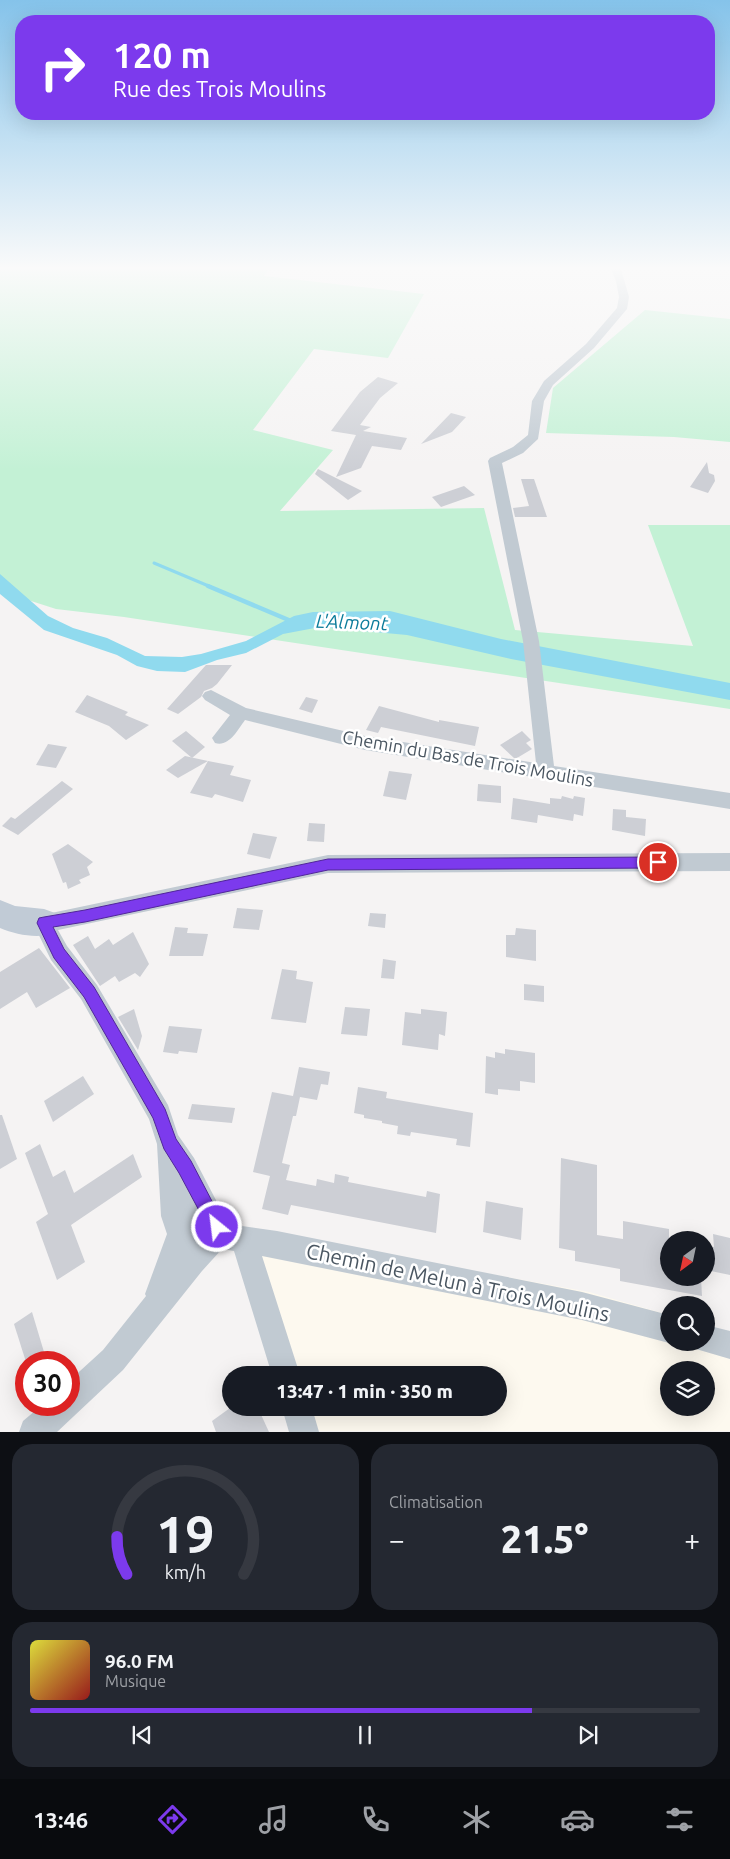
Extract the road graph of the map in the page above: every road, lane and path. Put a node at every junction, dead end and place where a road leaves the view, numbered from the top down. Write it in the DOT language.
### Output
graph roads {
  1 [pos="599,336"];
  2 [pos="211,696"];
  3 [pos="241,713"];
  4 [pos="221,738"];
  5 [pos="546,772"];
  6 [pos="730,801"];
  7 [pos="730,862"];
  8 [pos="0,913"];
  9 [pos="44,923"];
  10 [pos="169,1144"];
  11 [pos="209,1231"];
  12 [pos="180,1233"];
  13 [pos="247,1241"];
  14 [pos="152,1311"];
  15 [pos="660,1327"];
  16 [pos="715,1341"];
  17 [pos="730,1345"];
  18 [pos="283,1366"];
  19 [pos="80,1391"];
  20 [pos="52,1416"];
  21 [pos="299,1416"];
  22 [pos="34,1432"];
  23 [pos="304,1432"];
  1 -- 5 [label="street"];
  2 -- 3 [label="street, Chemin du Bas de Trois Moulins"];
  3 -- 4 [label="street"];
  3 -- 5 [label="street, Chemin du Bas de Trois Moulins"];
  5 -- 6 [label="street, Chemin du Bas de Trois Moulins"];
  7 -- 9 [label="street"];
  8 -- 9 [label="street"];
  9 -- 10 [label="street"];
  10 -- 11 [label="street"];
  10 -- 12 [label="street"];
  11 -- 12 [label="street, Chemin de Melun à Trois Moulins"];
  11 -- 12 [label="street"];
  11 -- 13 [label="street, Chemin de Melun à Trois Moulins"];
  11 -- 14 [label="street"];
  12 -- 14 [label="street"];
  13 -- 15 [label="street, Chemin de Melun à Trois Moulins"];
  13 -- 18 [label="street"];
  14 -- 19 [label="street"];
  16 -- 17 [label="street"];
  20 -- 22 [label="street"];
  21 -- 23 [label="street"];
}
